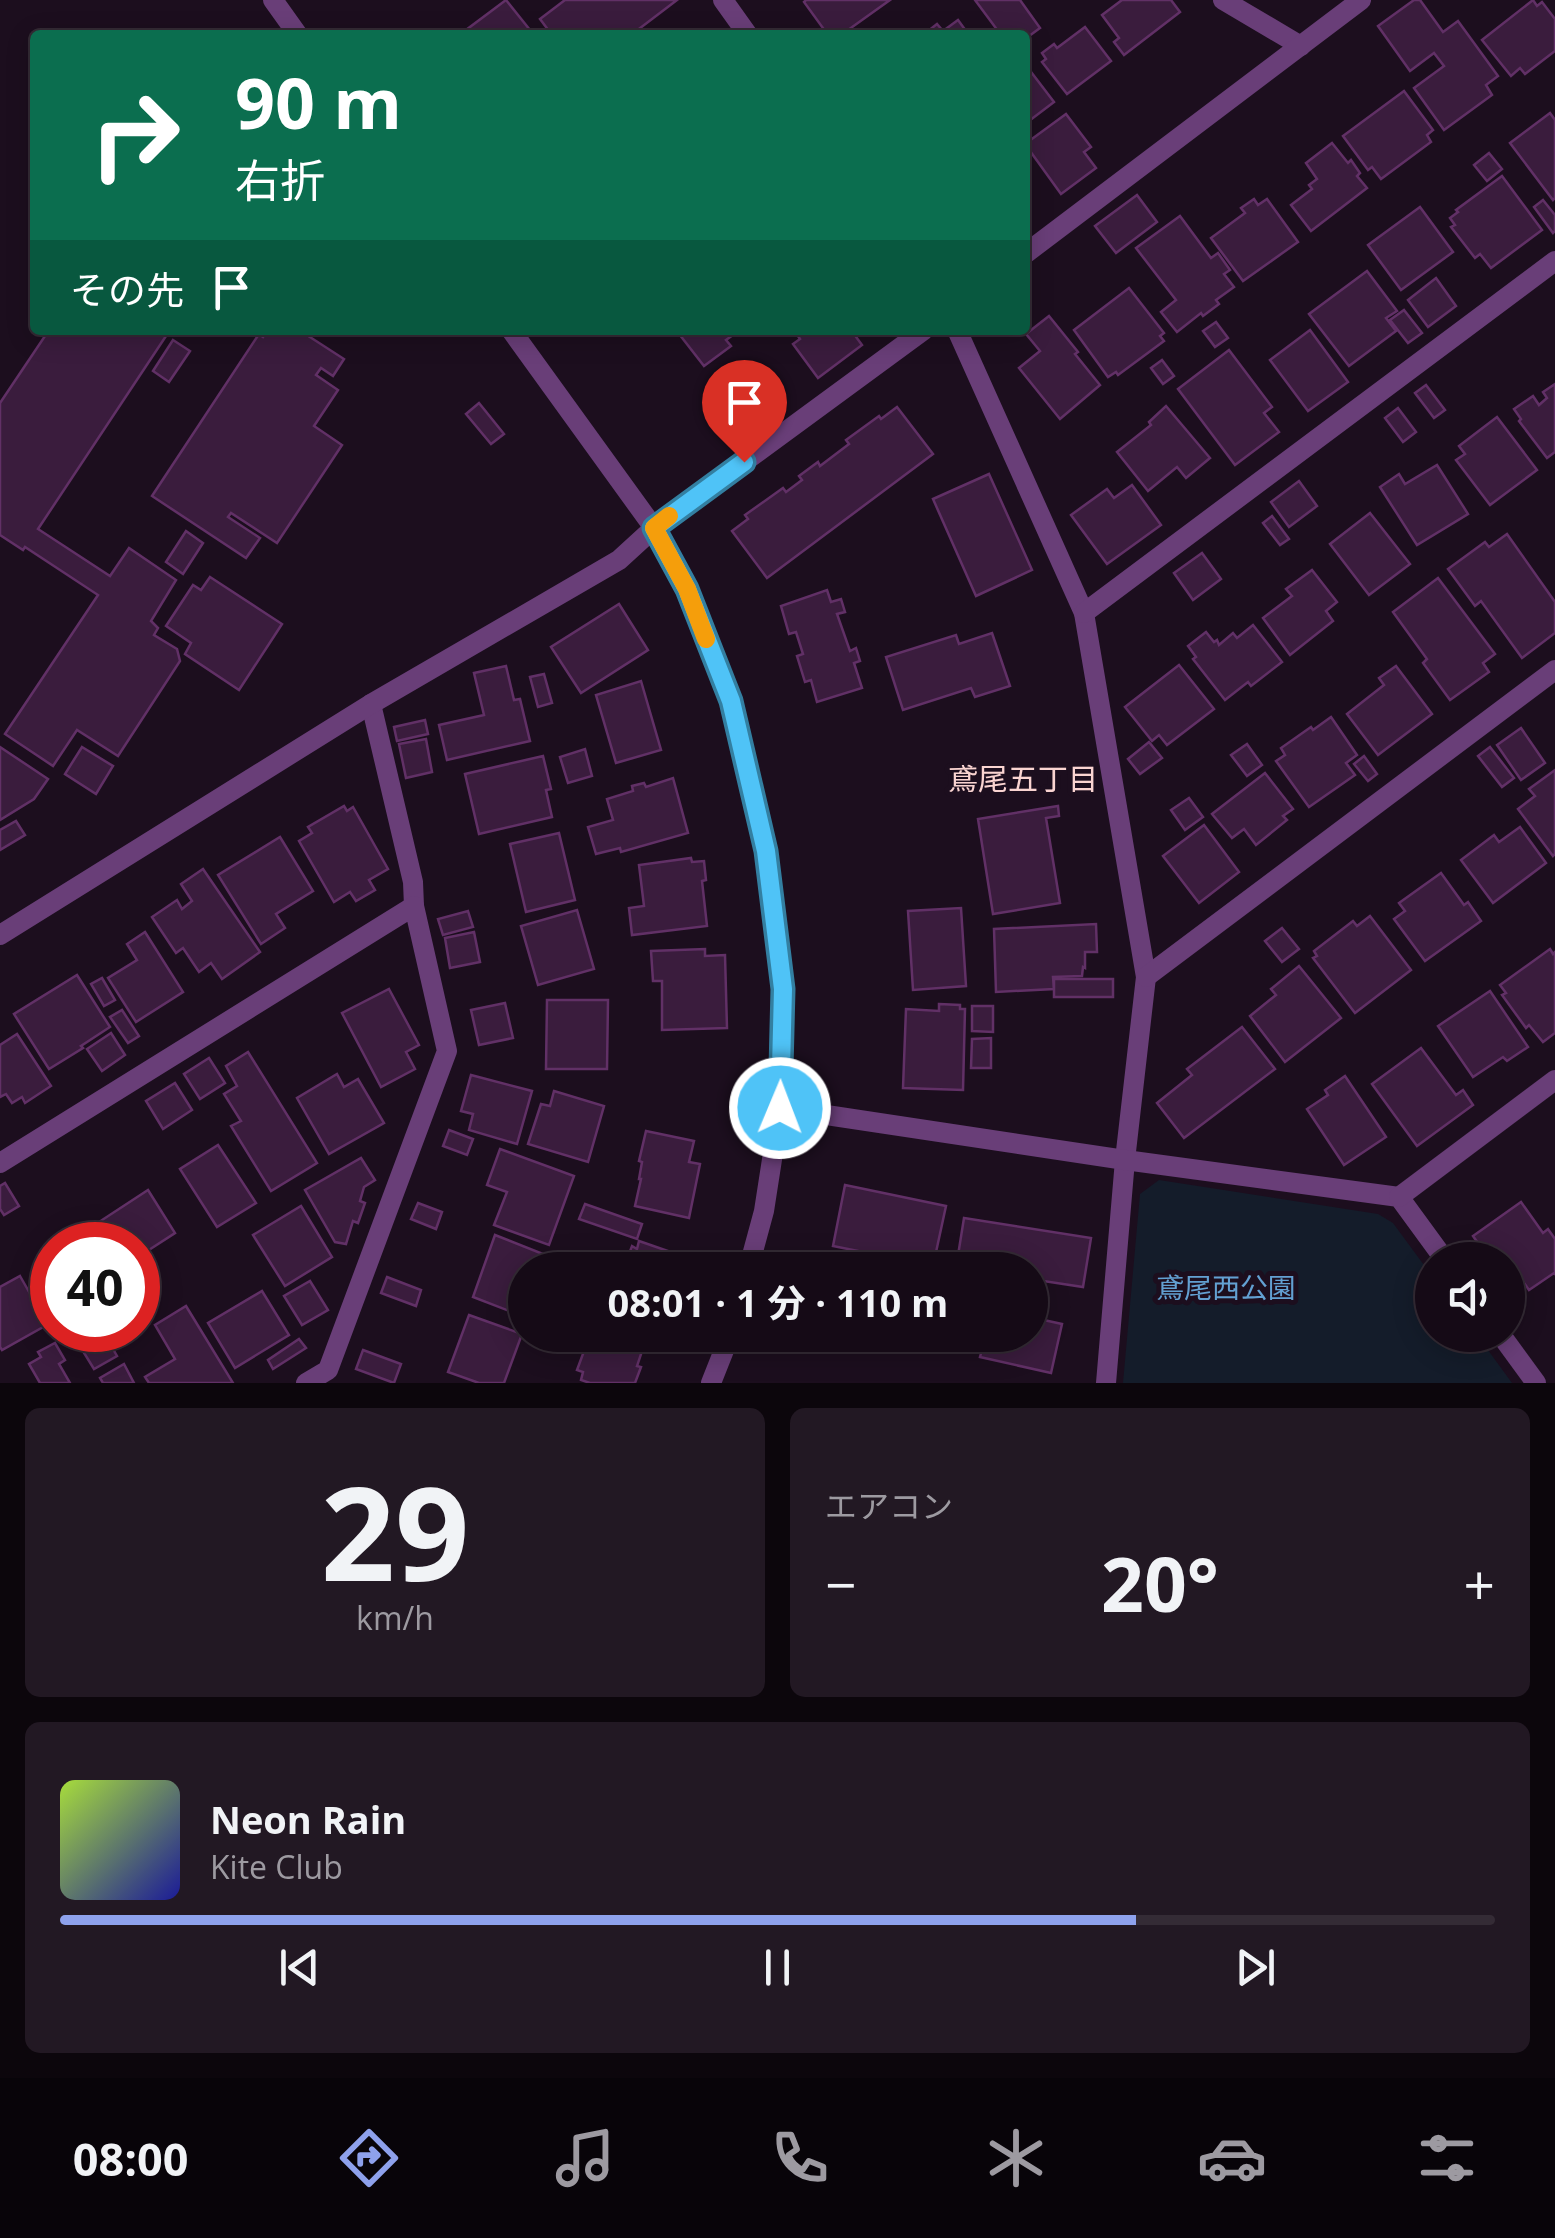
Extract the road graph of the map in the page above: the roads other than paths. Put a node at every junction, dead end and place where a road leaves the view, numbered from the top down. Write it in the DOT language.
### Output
graph roads {
  1 [pos="273,0"];
  2 [pos="723,0"];
  3 [pos="1223,0"];
  4 [pos="1361,0"];
  5 [pos="294,30"];
  6 [pos="744,30"];
  7 [pos="1302,46"];
  8 [pos="1030,250"];
  9 [pos="1555,260"];
  10 [pos="515,335"];
  11 [pos="917,335"];
  12 [pos="959,335"];
  13 [pos="654,528"];
  14 [pos="1084,613"];
  15 [pos="1555,670"];
  16 [pos="371,704"];
  17 [pos="414,906"];
  18 [pos="0,935"];
  19 [pos="1146,977"];
  20 [pos="1555,1080"];
  21 [pos="780,1108"];
  22 [pos="1126,1160"];
  23 [pos="0,1164"];
  24 [pos="1399,1197"];
  25 [pos="1433,1242"];
  26 [pos="753,1252"];
  27 [pos="724,1352"];
  28 [pos="1513,1352"];
  29 [pos="306,1383"];
  30 [pos="712,1383"];
  31 [pos="1106,1383"];
  32 [pos="1536,1383"];
  1 -- 5 [label="street"];
  2 -- 6 [label="street"];
  3 -- 7 [label="street"];
  4 -- 7 [label="street"];
  7 -- 8 [label="street"];
  9 -- 14 [label="street"];
  10 -- 13 [label="street"];
  11 -- 13 [label="street"];
  12 -- 14 [label="street"];
  13 -- 16 [label="street"];
  13 -- 21 [label="street"];
  14 -- 19 [label="street"];
  15 -- 19 [label="street"];
  16 -- 17 [label="street"];
  16 -- 18 [label="street"];
  17 -- 23 [label="street"];
  17 -- 29 [label="street"];
  19 -- 22 [label="street"];
  20 -- 24 [label="street"];
  21 -- 22 [label="street"];
  21 -- 26 [label="street"];
  22 -- 24 [label="street"];
  22 -- 31 [label="street"];
  24 -- 25 [label="street"];
  27 -- 30 [label="street"];
  28 -- 32 [label="street"];
}
